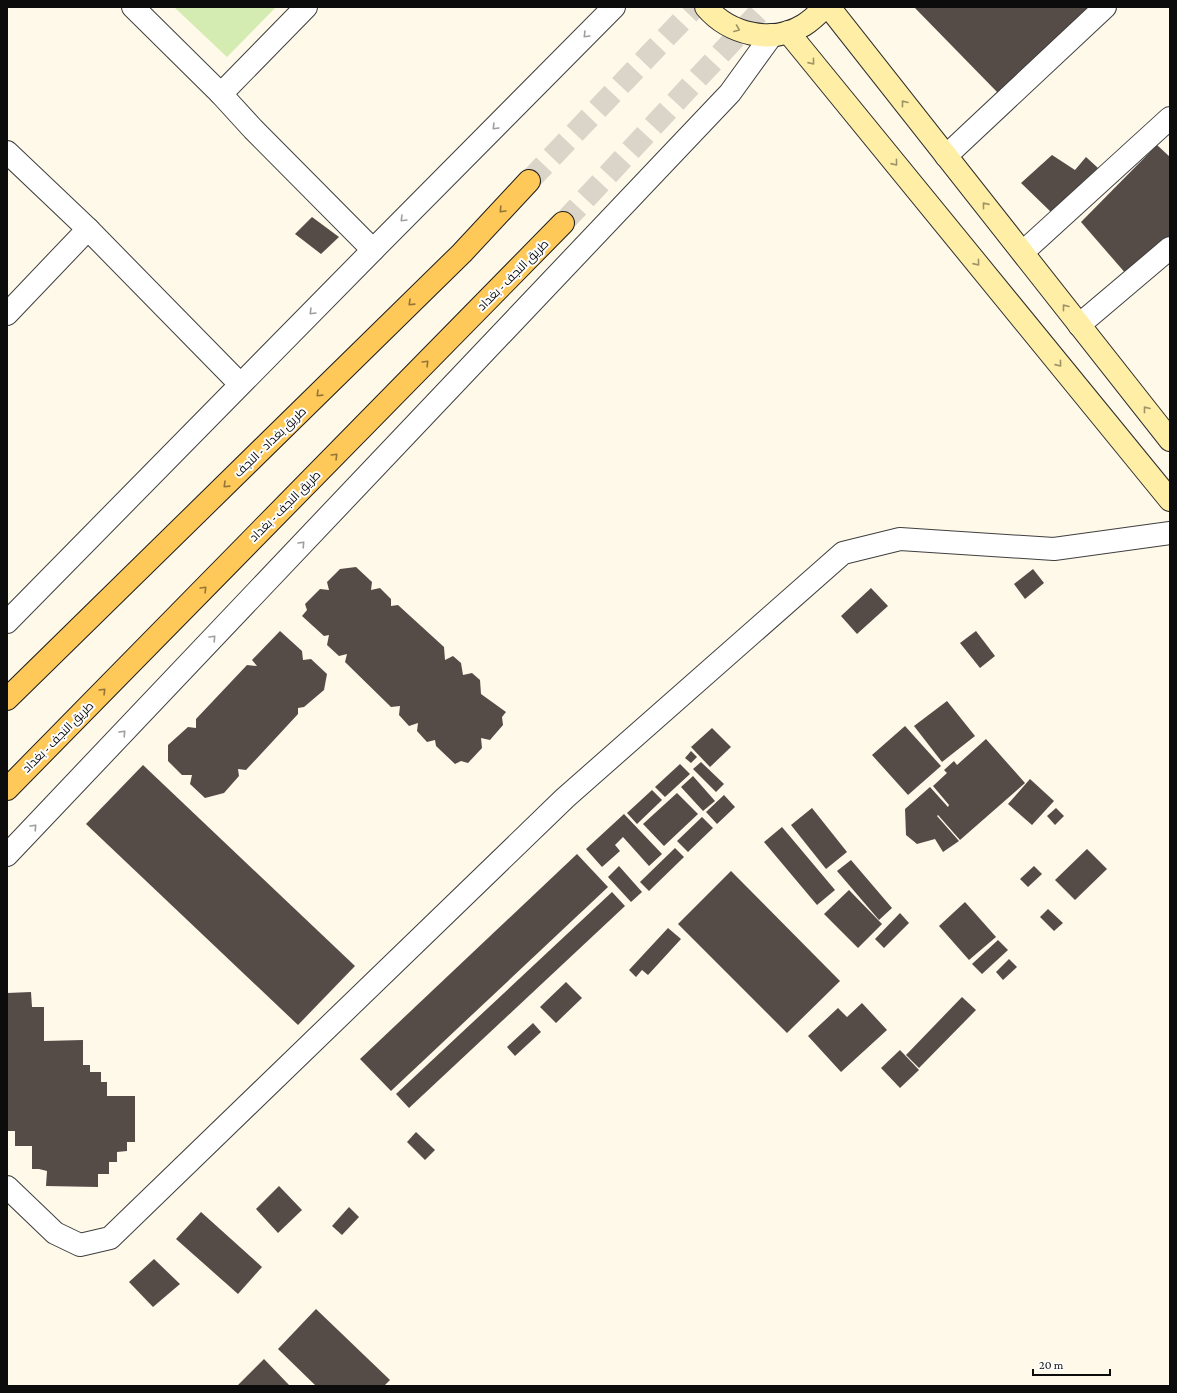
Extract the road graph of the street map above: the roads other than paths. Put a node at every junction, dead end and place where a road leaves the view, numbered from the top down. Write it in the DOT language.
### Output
graph roads {
  1 [pos="133,7"];
  2 [pos="306,7"];
  3 [pos="614,7"];
  4 [pos="706,7"];
  5 [pos="825,7"];
  6 [pos="829,7"];
  7 [pos="1105,7"];
  8 [pos="780,34"];
  9 [pos="221,94"];
  10 [pos="1170,118"];
  11 [pos="7,152"];
  12 [pos="946,156"];
  13 [pos="529,181"];
  14 [pos="563,223"];
  15 [pos="88,229"];
  16 [pos="1170,248"];
  17 [pos="373,250"];
  18 [pos="1023,252"];
  19 [pos="7,314"];
  20 [pos="1079,325"];
  21 [pos="240,384"];
  22 [pos="1170,440"];
  23 [pos="1170,500"];
  24 [pos="1170,534"];
  25 [pos="7,622"];
  26 [pos="9,694"];
  27 [pos="7,789"];
  28 [pos="7,855"];
  29 [pos="7,1187"];
  1 -- 9 [label="street"];
  2 -- 9 [label="street"];
  3 -- 17 [label="street, one-way"];
  4 -- 8 [label="main road, one-way"];
  5 -- 8 [label="main road"];
  12 -- 6 [label="main road, one-way"];
  7 -- 12 [label="street"];
  8 -- 23 [label="main road, one-way"];
  28 -- 8 [label="street, one-way"];
  9 -- 17 [label="street"];
  10 -- 18 [label="street"];
  11 -- 15 [label="street"];
  18 -- 12 [label="main road, one-way"];
  13 -- 26 [label="main road, طريق بغداد - النجف, one-way"];
  27 -- 14 [label="main road, طريق النجف - بغداد, one-way"];
  15 -- 19 [label="street"];
  15 -- 21 [label="street"];
  16 -- 20 [label="street"];
  17 -- 21 [label="street, one-way"];
  20 -- 18 [label="main road, one-way"];
  22 -- 20 [label="main road, one-way"];
  21 -- 25 [label="street"];
  24 -- 29 [label="street"];
}
